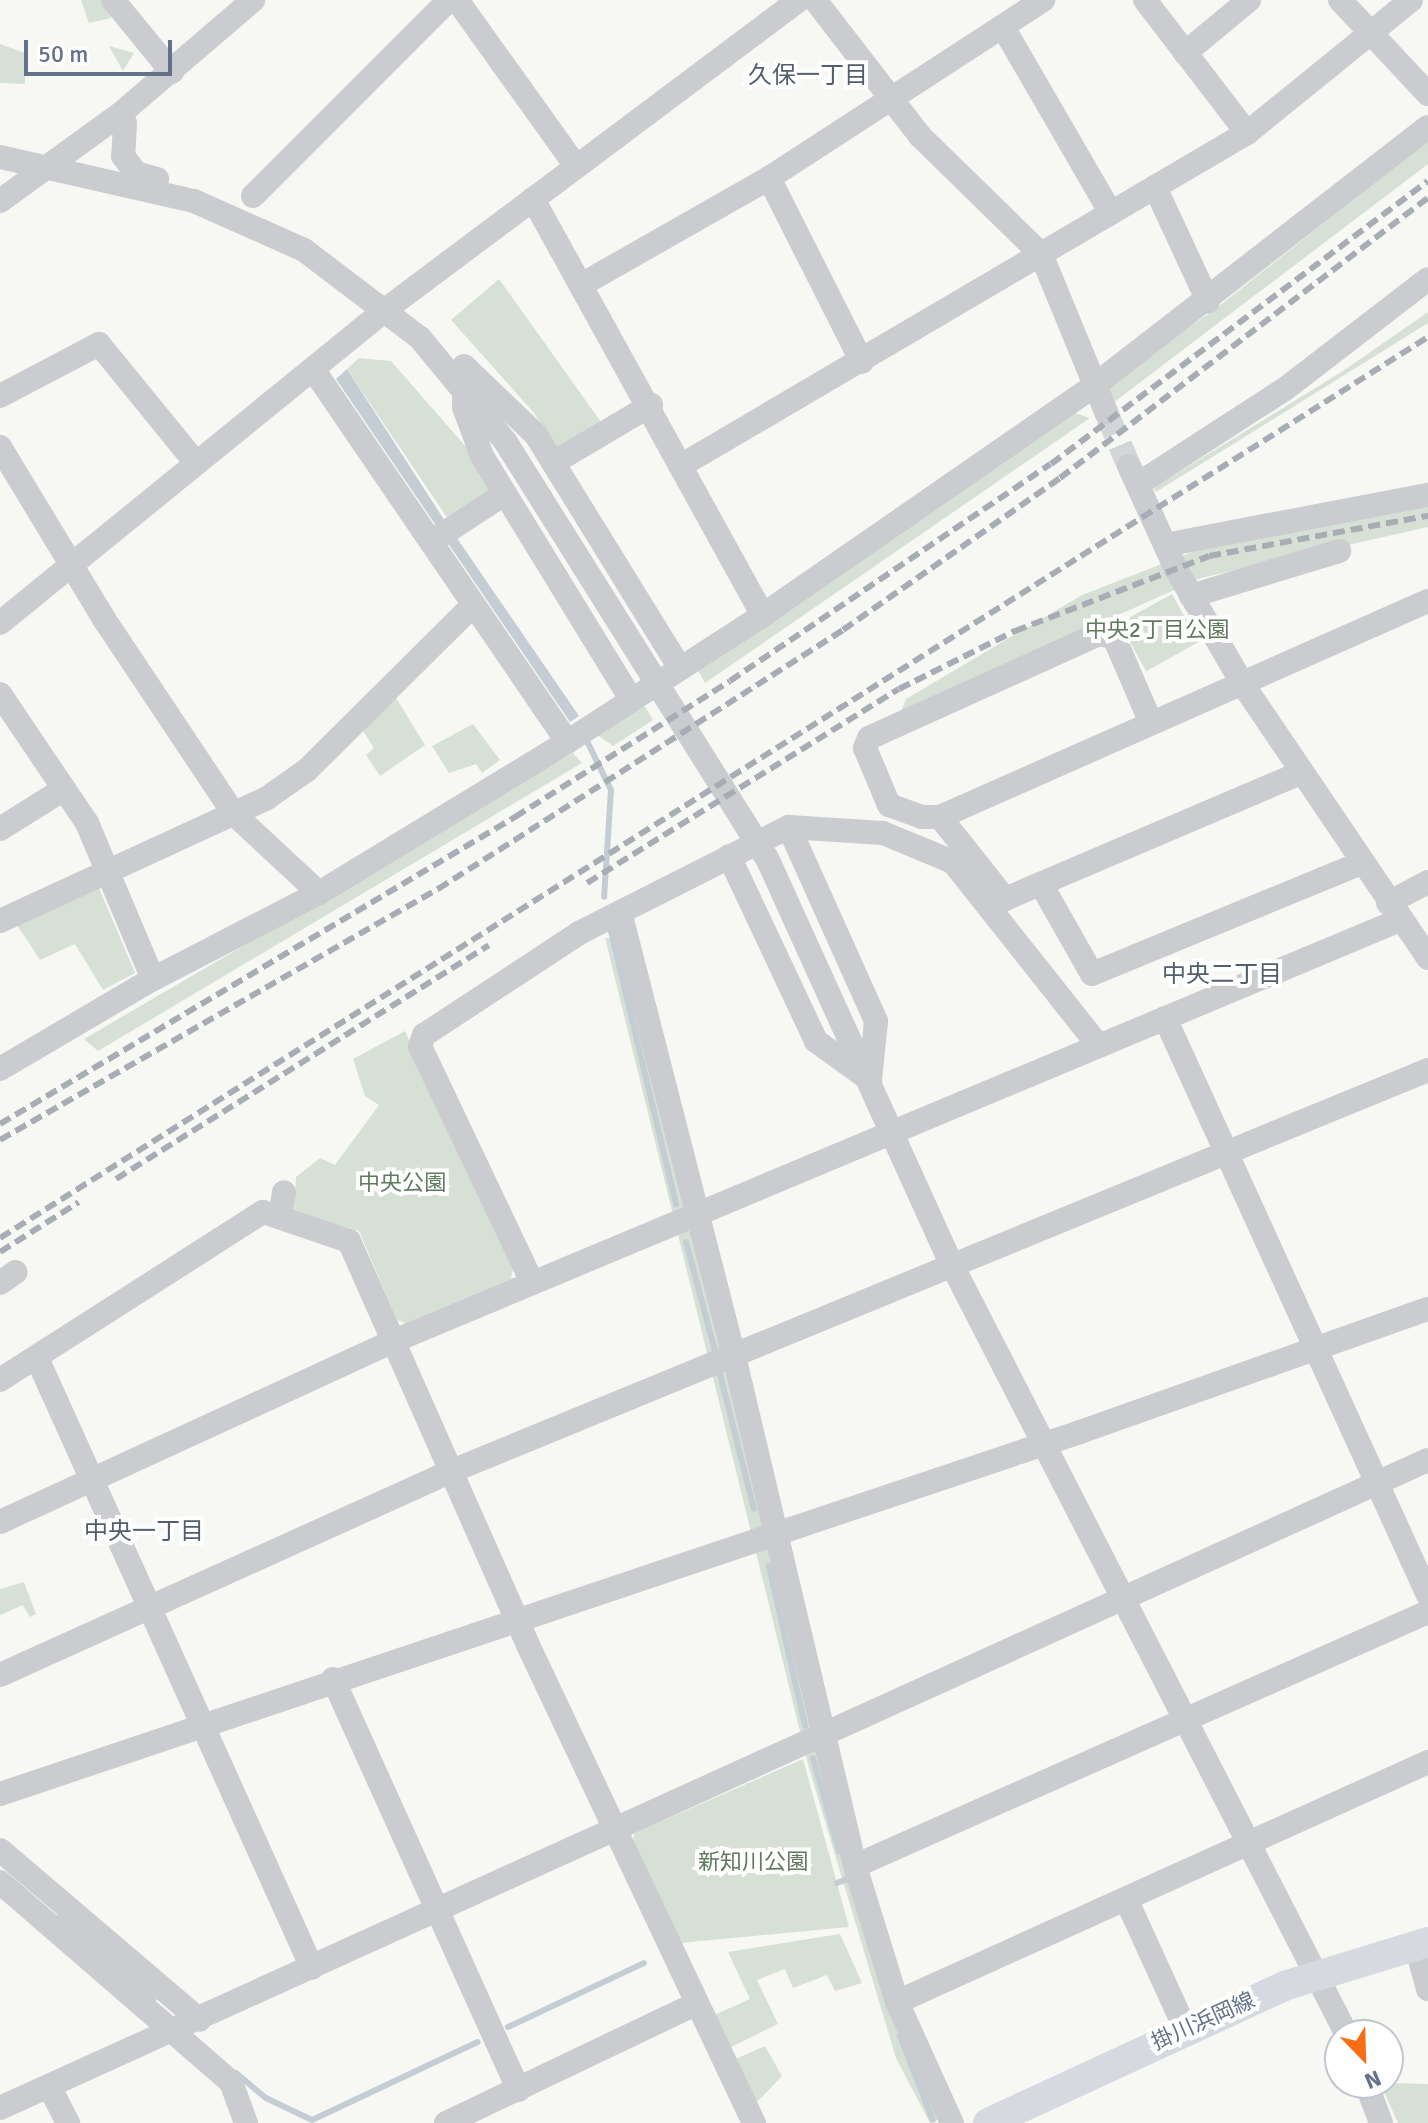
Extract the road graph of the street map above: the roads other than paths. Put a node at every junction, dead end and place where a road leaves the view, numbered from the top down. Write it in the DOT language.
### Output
graph roads {
  1 [pos="113,0"];
  2 [pos="253,0"];
  3 [pos="449,0"];
  4 [pos="457,0"];
  5 [pos="799,0"];
  6 [pos="815,0"];
  7 [pos="1043,0"];
  8 [pos="1145,0"];
  9 [pos="1249,0"];
  10 [pos="1340,0"];
  11 [pos="1411,0"];
  12 [pos="1003,27"];
  13 [pos="1373,34"];
  14 [pos="208,42"];
  15 [pos="1185,53"];
  16 [pos="172,72"];
  17 [pos="1428,94"];
  18 [pos="890,102"];
  19 [pos="125,123"];
  20 [pos="1428,127"];
  21 [pos="1247,133"];
  22 [pos="0,157"];
  23 [pos="576,166"];
  24 [pos="49,167"];
  25 [pos="769,178"];
  26 [pos="1155,187"];
  27 [pos="0,194"];
  28 [pos="253,196"];
  29 [pos="533,199"];
  30 [pos="0,201"];
  31 [pos="1111,213"];
  32 [pos="250,223"];
  33 [pos="1041,254"];
  34 [pos="1428,279"];
  35 [pos="581,285"];
  36 [pos="1208,301"];
  37 [pos="385,310"];
  38 [pos="441,360"];
  39 [pos="862,362"];
  40 [pos="313,369"];
  41 [pos="464,385"];
  42 [pos="1095,385"];
  43 [pos="0,396"];
  44 [pos="651,405"];
  45 [pos="1106,412"];
  46 [pos="0,447"];
  47 [pos="196,463"];
  48 [pos="553,463"];
  49 [pos="682,465"];
  50 [pos="504,494"];
  51 [pos="1428,495"];
  52 [pos="442,535"];
  53 [pos="1165,545"];
  54 [pos="1339,551"];
  55 [pos="71,566"];
  56 [pos="1191,596"];
  57 [pos="1428,601"];
  58 [pos="473,605"];
  59 [pos="763,615"];
  60 [pos="0,623"];
  61 [pos="677,670"];
  62 [pos="1242,683"];
  63 [pos="0,694"];
  64 [pos="634,697"];
  65 [pos="1151,723"];
  66 [pos="577,735"];
  67 [pos="1301,773"];
  68 [pos="64,789"];
  69 [pos="234,814"];
  70 [pos="940,817"];
  71 [pos="0,829"];
  72 [pos="783,830"];
  73 [pos="735,853"];
  74 [pos="1361,863"];
  75 [pos="109,871"];
  76 [pos="1428,882"];
  77 [pos="1041,884"];
  78 [pos="319,893"];
  79 [pos="1394,912"];
  80 [pos="612,916"];
  81 [pos="0,921"];
  82 [pos="1428,958"];
  83 [pos="153,979"];
  84 [pos="1165,1018"];
  85 [pos="1099,1046"];
  86 [pos="0,1069"];
  87 [pos="1428,1070"];
  88 [pos="870,1080"];
  89 [pos="893,1136"];
  90 [pos="1225,1151"];
  91 [pos="284,1192"];
  92 [pos="280,1217"];
  93 [pos="696,1217"];
  94 [pos="952,1265"];
  95 [pos="532,1282"];
  96 [pos="1428,1309"];
  97 [pos="394,1341"];
  98 [pos="1317,1346"];
  99 [pos="734,1356"];
  100 [pos="37,1358"];
  101 [pos="0,1380"];
  102 [pos="1045,1443"];
  103 [pos="1428,1460"];
  104 [pos="452,1471"];
  105 [pos="91,1480"];
  106 [pos="1377,1482"];
  107 [pos="0,1522"];
  108 [pos="775,1533"];
  109 [pos="1428,1595"];
  110 [pos="1127,1600"];
  111 [pos="150,1606"];
  112 [pos="1428,1612"];
  113 [pos="518,1618"];
  114 [pos="0,1675"];
  115 [pos="333,1679"];
  116 [pos="202,1722"];
  117 [pos="1189,1722"];
  118 [pos="823,1735"];
  119 [pos="1428,1762"];
  120 [pos="0,1794"];
  121 [pos="615,1830"];
  122 [pos="1251,1844"];
  123 [pos="0,1850"];
  124 [pos="855,1866"];
  125 [pos="0,1882"];
  126 [pos="1127,1901"];
  127 [pos="435,1911"];
  128 [pos="1422,1944"];
  129 [pos="312,1968"];
  130 [pos="1320,1975"];
  131 [pos="1428,1989"];
  132 [pos="897,2002"];
  133 [pos="696,2004"];
  134 [pos="1340,2019"];
  135 [pos="200,2020"];
  136 [pos="1185,2028"];
  137 [pos="171,2032"];
  138 [pos="49,2086"];
  139 [pos="519,2090"];
  140 [pos="1369,2099"];
  141 [pos="0,2108"];
  142 [pos="1374,2120"];
  143 [pos="68,2123"];
  144 [pos="246,2123"];
  145 [pos="446,2123"];
  146 [pos="754,2123"];
  147 [pos="952,2123"];
  148 [pos="988,2123"];
  1 -- 16 [label="street"];
  2 -- 14 [label="street"];
  3 -- 28 [label="street"];
  4 -- 23 [label="street"];
  5 -- 23 [label="street"];
  6 -- 18 [label="street"];
  7 -- 12 [label="street"];
  8 -- 15 [label="street"];
  9 -- 15 [label="street"];
  10 -- 13 [label="street"];
  11 -- 13 [label="street"];
  12 -- 18 [label="street"];
  12 -- 31 [label="street"];
  13 -- 17 [label="street"];
  13 -- 21 [label="street"];
  14 -- 16 [label="street"];
  14 -- 19 [label="street"];
  15 -- 21 [label="street"];
  16 -- 24 [label="street"];
  18 -- 25 [label="street"];
  18 -- 33 [label="street"];
  19 -- 24 [label="street"];
  19 -- 32 [label="street"];
  20 -- 36 [label="street"];
  21 -- 26 [label="street"];
  22 -- 24 [label="street"];
  23 -- 29 [label="street"];
  24 -- 27 [label="street"];
  24 -- 30 [label="street"];
  24 -- 32 [label="street"];
  25 -- 35 [label="street"];
  25 -- 39 [label="street"];
  26 -- 31 [label="street"];
  26 -- 36 [label="street"];
  29 -- 35 [label="street"];
  29 -- 37 [label="street"];
  31 -- 33 [label="street"];
  32 -- 37 [label="street"];
  33 -- 39 [label="street"];
  33 -- 42 [label="street"];
  34 -- 53 [label="street"];
  35 -- 44 [label="street"];
  36 -- 42 [label="street"];
  37 -- 38 [label="street"];
  37 -- 40 [label="street"];
  38 -- 41 [label="street"];
  38 -- 48 [label="street"];
  39 -- 49 [label="street"];
  40 -- 47 [label="street"];
  40 -- 52 [label="street"];
  41 -- 50 [label="street"];
  41 -- 88 [label="street"];
  42 -- 45 [label="street"];
  42 -- 59 [label="street"];
  43 -- 47 [label="street"];
  44 -- 48 [label="street"];
  44 -- 49 [label="street"];
  46 -- 55 [label="street"];
  47 -- 55 [label="street"];
  48 -- 61 [label="street"];
  49 -- 59 [label="street"];
  50 -- 52 [label="street"];
  50 -- 64 [label="street"];
  51 -- 53 [label="street"];
  52 -- 58 [label="street"];
  53 -- 56 [label="street"];
  54 -- 56 [label="street"];
  55 -- 60 [label="street"];
  55 -- 69 [label="street"];
  56 -- 62 [label="street"];
  57 -- 62 [label="street"];
  58 -- 66 [label="street"];
  58 -- 69 [label="street"];
  59 -- 61 [label="street"];
  61 -- 64 [label="street"];
  62 -- 65 [label="street"];
  62 -- 67 [label="street"];
  63 -- 68 [label="street"];
  64 -- 66 [label="street"];
  65 -- 70 [label="street"];
  65 -- 70 [label="street"];
  66 -- 78 [label="street"];
  67 -- 74 [label="street"];
  67 -- 77 [label="street"];
  68 -- 71 [label="street"];
  68 -- 75 [label="street"];
  69 -- 75 [label="street"];
  69 -- 78 [label="street"];
  70 -- 77 [label="street"];
  72 -- 73 [label="street"];
  72 -- 85 [label="street"];
  72 -- 88 [label="street"];
  73 -- 80 [label="street"];
  73 -- 88 [label="street"];
  74 -- 77 [label="street"];
  74 -- 79 [label="street"];
  75 -- 81 [label="street"];
  75 -- 83 [label="street"];
  76 -- 79 [label="street"];
  78 -- 83 [label="street"];
  79 -- 82 [label="street"];
  79 -- 84 [label="street"];
  80 -- 93 [label="street"];
  80 -- 95 [label="street"];
  83 -- 86 [label="street"];
  84 -- 85 [label="street"];
  84 -- 90 [label="street"];
  85 -- 89 [label="street"];
  87 -- 90 [label="street"];
  88 -- 89 [label="street"];
  89 -- 93 [label="street"];
  89 -- 94 [label="street"];
  90 -- 94 [label="street"];
  90 -- 98 [label="street"];
  91 -- 92 [label="street"];
  92 -- 97 [label="street"];
  92 -- 100 [label="street"];
  93 -- 95 [label="street"];
  93 -- 99 [label="street"];
  94 -- 99 [label="street"];
  94 -- 102 [label="street"];
  95 -- 97 [label="street"];
  96 -- 98 [label="street"];
  97 -- 104 [label="street"];
  97 -- 105 [label="street"];
  98 -- 102 [label="street"];
  98 -- 106 [label="street"];
  99 -- 104 [label="street"];
  99 -- 108 [label="street"];
  100 -- 101 [label="street"];
  100 -- 105 [label="street"];
  102 -- 108 [label="street"];
  102 -- 110 [label="street"];
  103 -- 106 [label="street"];
  104 -- 111 [label="street"];
  104 -- 113 [label="street"];
  105 -- 107 [label="street"];
  105 -- 111 [label="street"];
  106 -- 109 [label="street"];
  106 -- 110 [label="street"];
  108 -- 113 [label="street"];
  108 -- 118 [label="street"];
  110 -- 117 [label="street"];
  110 -- 118 [label="street"];
  111 -- 114 [label="street"];
  111 -- 116 [label="street"];
  112 -- 117 [label="street"];
  113 -- 115 [label="street"];
  113 -- 121 [label="street"];
  115 -- 116 [label="street"];
  115 -- 127 [label="street"];
  116 -- 120 [label="street"];
  116 -- 129 [label="street"];
  117 -- 122 [label="street"];
  117 -- 124 [label="street"];
  118 -- 121 [label="street"];
  118 -- 124 [label="street"];
  119 -- 122 [label="street"];
  121 -- 127 [label="street"];
  121 -- 133 [label="street"];
  122 -- 126 [label="street"];
  122 -- 130 [label="street"];
  123 -- 135 [label="street"];
  124 -- 132 [label="street"];
  125 -- 137 [label="street"];
  126 -- 132 [label="street"];
  126 -- 136 [label="street"];
  127 -- 129 [label="street"];
  127 -- 139 [label="street"];
  128 -- 130 [label="main road, 掛川浜岡線"];
  128 -- 131 [label="street"];
  129 -- 135 [label="street"];
  130 -- 134 [label="street"];
  130 -- 136 [label="main road, 掛川浜岡線"];
  132 -- 147 [label="street"];
  133 -- 139 [label="street"];
  133 -- 146 [label="street"];
  135 -- 137 [label="street"];
  136 -- 148 [label="main road, 掛川浜岡線"];
  137 -- 138 [label="street"];
  137 -- 144 [label="street"];
  138 -- 141 [label="street"];
  138 -- 143 [label="street"];
  139 -- 145 [label="street"];
  140 -- 142 [label="street"];
}
